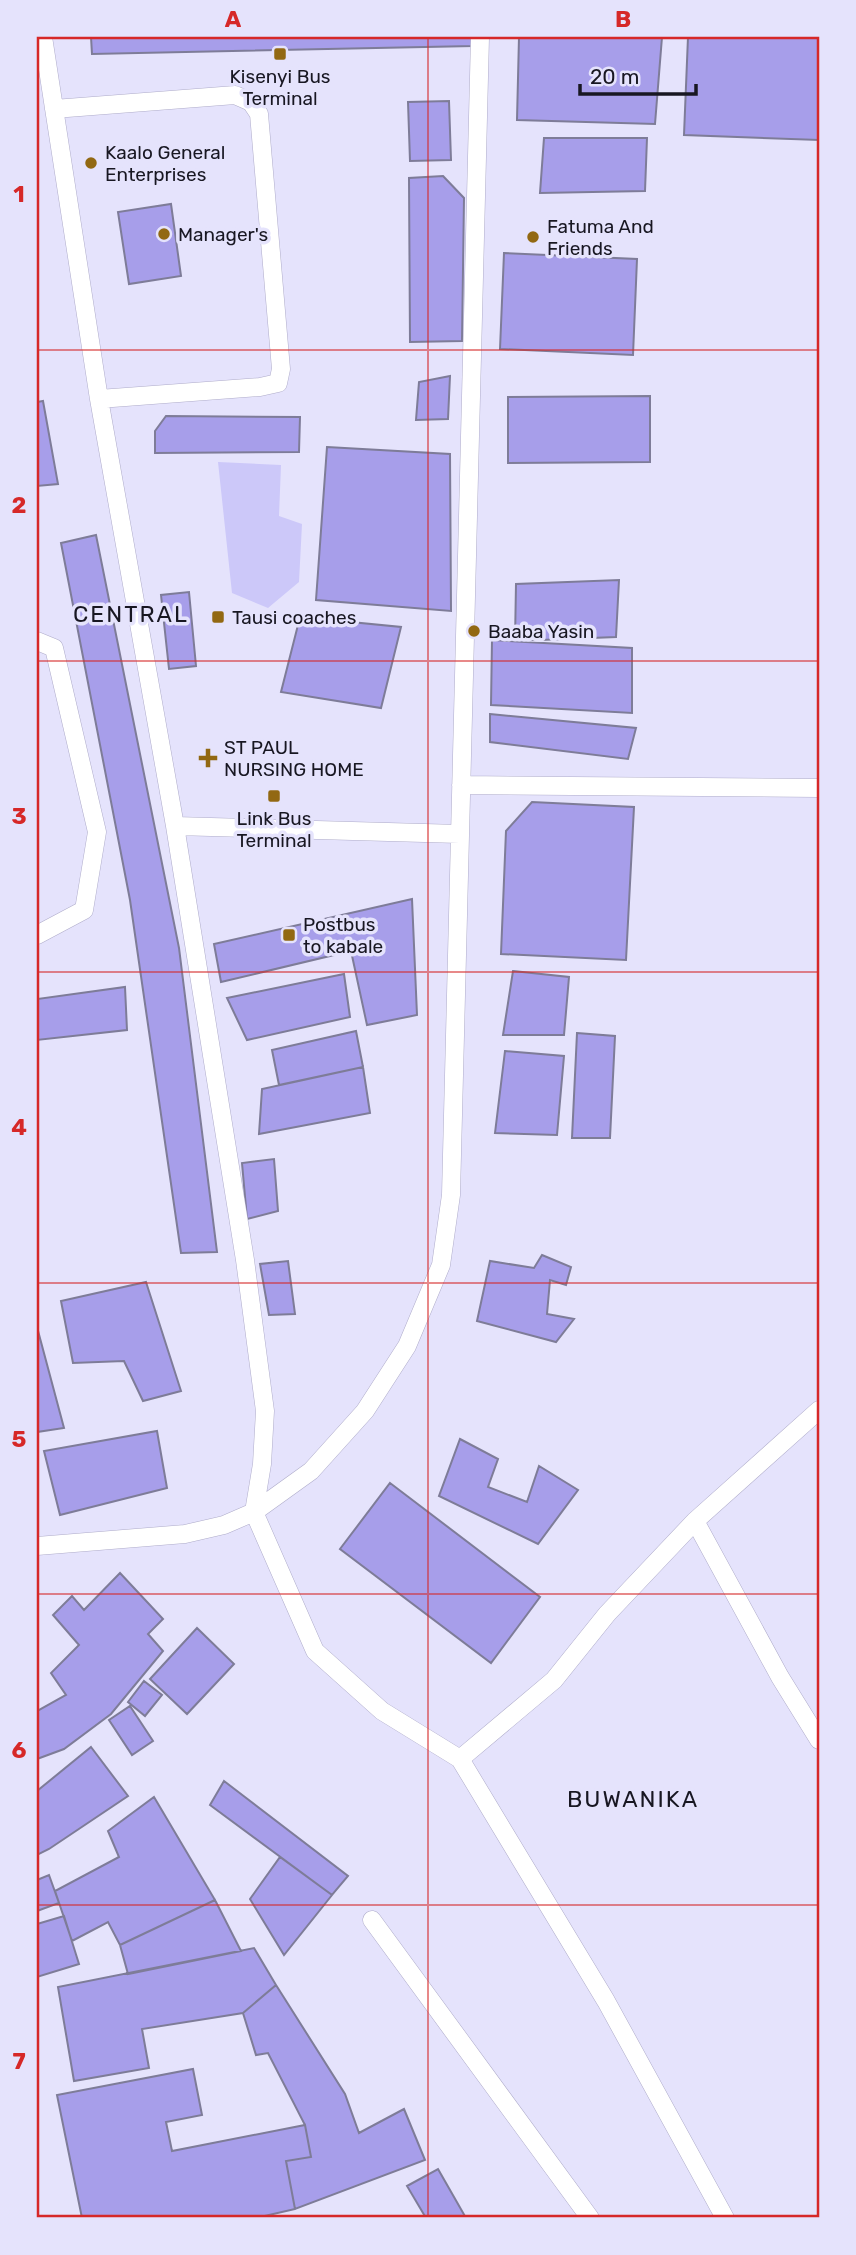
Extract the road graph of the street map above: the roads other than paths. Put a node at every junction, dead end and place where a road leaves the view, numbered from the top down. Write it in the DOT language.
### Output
graph roads {
  1 [pos="43,37"];
  2 [pos="480,37"];
  3 [pos="54,109"];
  4 [pos="99,399"];
  5 [pos="37,640"];
  6 [pos="461,785"];
  7 [pos="819,788"];
  8 [pos="175,826"];
  9 [pos="460,834"];
  10 [pos="37,935"];
  11 [pos="819,1410"];
  12 [pos="254,1512"];
  13 [pos="695,1521"];
  14 [pos="37,1546"];
  15 [pos="819,1740"];
  16 [pos="460,1759"];
  17 [pos="372,1920"];
  18 [pos="590,2218"];
  19 [pos="724,2218"];
  1 -- 3 [label="lane"];
  2 -- 6 [label="lane"];
  3 -- 4 [label="lane"];
  3 -- 4 [label="lane"];
  4 -- 8 [label="lane"];
  5 -- 10 [label="lane"];
  6 -- 7 [label="lane"];
  6 -- 9 [label="lane"];
  8 -- 9 [label="lane"];
  8 -- 12 [label="lane"];
  9 -- 12 [label="lane"];
  11 -- 13 [label="lane"];
  12 -- 14 [label="lane"];
  12 -- 16 [label="lane"];
  13 -- 15 [label="lane"];
  13 -- 16 [label="lane"];
  16 -- 19 [label="lane"];
  17 -- 18 [label="lane"];
}
